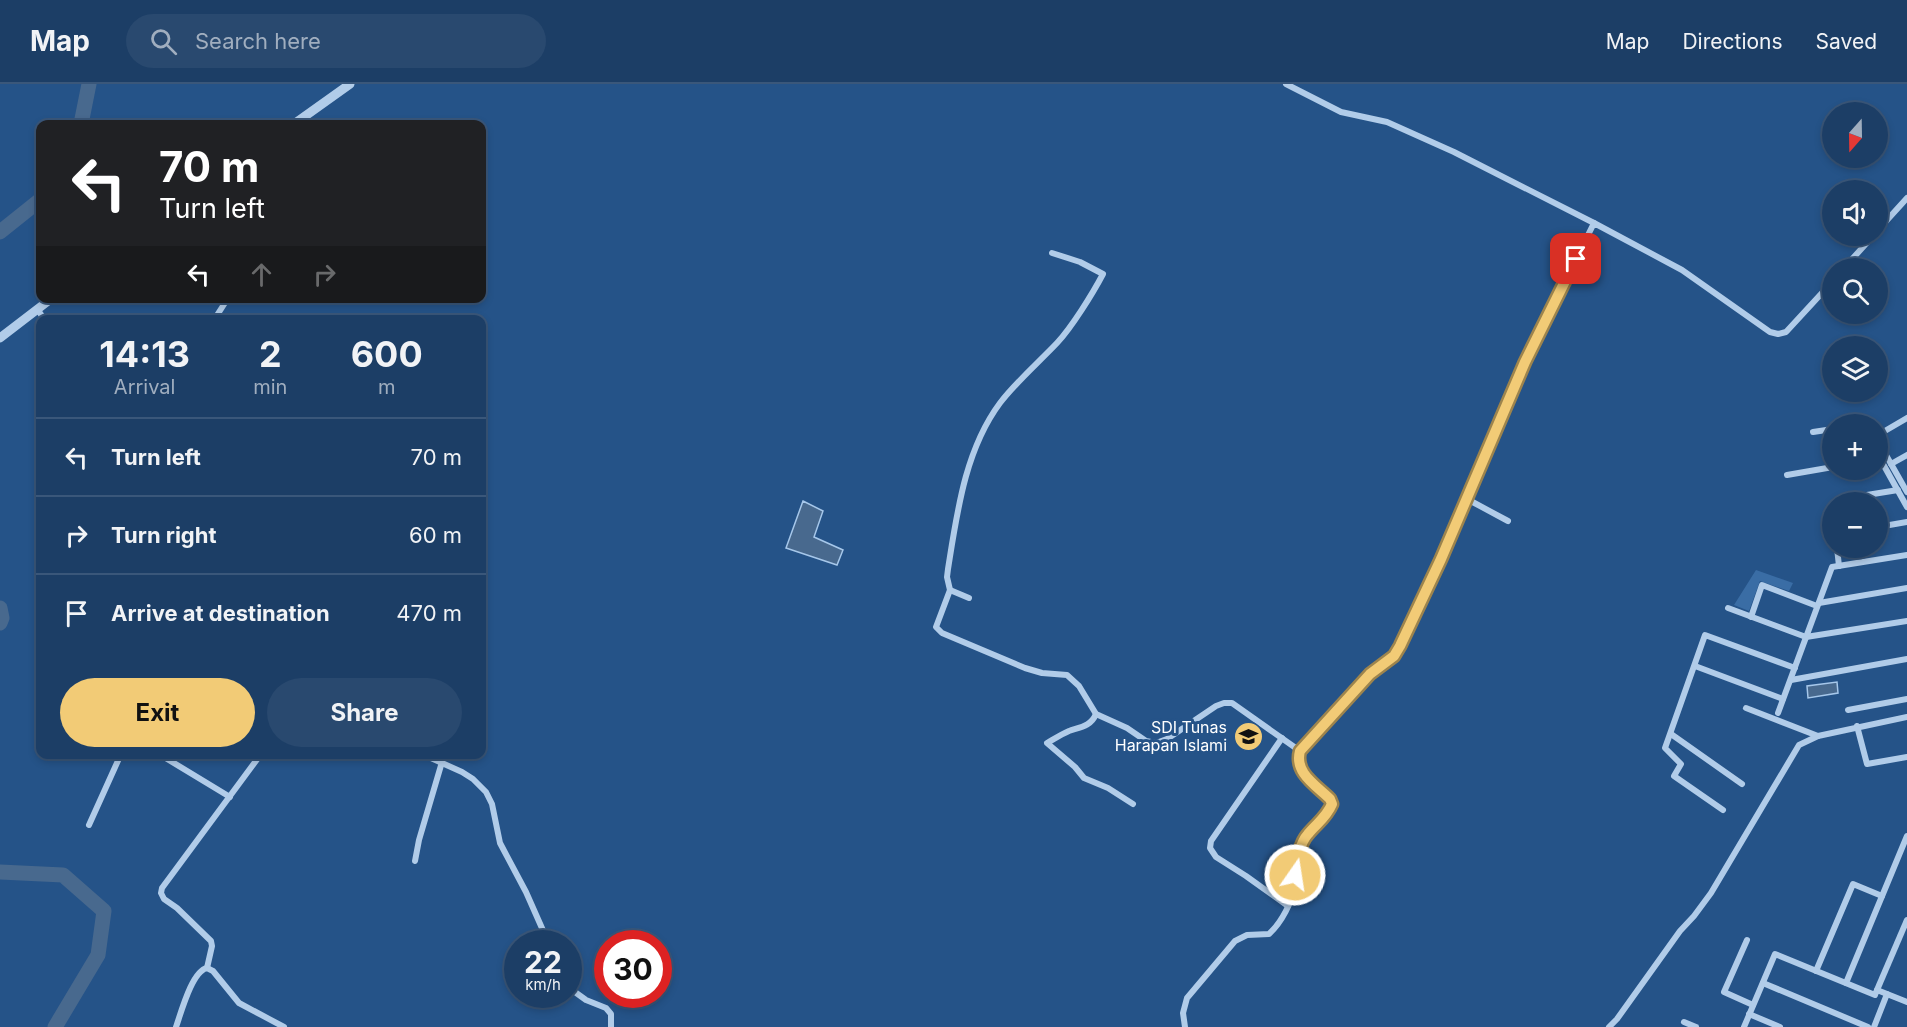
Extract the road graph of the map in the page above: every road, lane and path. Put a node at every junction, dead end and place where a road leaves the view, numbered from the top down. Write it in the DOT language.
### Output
graph roads {
  1 [pos="350,84"];
  2 [pos="1286,84"];
  3 [pos="300,120"];
  4 [pos="1907,198"];
  5 [pos="1888,219"];
  6 [pos="1594,224"];
  7 [pos="1864,246"];
  8 [pos="1052,253"];
  9 [pos="1853,258"];
  10 [pos="1822,292"];
  11 [pos="45,303"];
  12 [pos="37,309"];
  13 [pos="41,315"];
  14 [pos="0,338"];
  15 [pos="1907,418"];
  16 [pos="1888,429"];
  17 [pos="1822,431"];
  18 [pos="1813,432"];
  19 [pos="1907,455"];
  20 [pos="1888,459"];
  21 [pos="1891,464"];
  22 [pos="1822,469"];
  23 [pos="1888,472"];
  24 [pos="1787,475"];
  25 [pos="1899,488"];
  26 [pos="1878,492"];
  27 [pos="1907,492"];
  28 [pos="1467,499"];
  29 [pos="1907,507"];
  30 [pos="1508,520"];
  31 [pos="1907,522"];
  32 [pos="1888,525"];
  33 [pos="1907,555"];
  34 [pos="1838,558"];
  35 [pos="1839,566"];
  36 [pos="1907,588"];
  37 [pos="950,590"];
  38 [pos="969,598"];
  39 [pos="1818,605"];
  40 [pos="1728,608"];
  41 [pos="1751,617"];
  42 [pos="1907,621"];
  43 [pos="1806,637"];
  44 [pos="1907,659"];
  45 [pos="1695,666"];
  46 [pos="1795,668"];
  47 [pos="1791,680"];
  48 [pos="1784,699"];
  49 [pos="1907,699"];
  50 [pos="1746,708"];
  51 [pos="1848,710"];
  52 [pos="1778,713"];
  53 [pos="1096,714"];
  54 [pos="1907,717"];
  55 [pos="1857,726"];
  56 [pos="1671,734"];
  57 [pos="1818,736"];
  58 [pos="1282,738"];
  59 [pos="1300,751"];
  60 [pos="1907,757"];
  61 [pos="119,759"];
  62 [pos="167,759"];
  63 [pos="257,759"];
  64 [pos="434,759"];
  65 [pos="442,762"];
  66 [pos="1742,784"];
  67 [pos="230,797"];
  68 [pos="1133,804"];
  69 [pos="1723,810"];
  70 [pos="89,825"];
  71 [pos="1907,836"];
  72 [pos="415,861"];
  73 [pos="1882,896"];
  74 [pos="1288,906"];
  75 [pos="1907,920"];
  76 [pos="543,930"];
  77 [pos="1747,940"];
  78 [pos="207,968"];
  79 [pos="1816,971"];
  80 [pos="1763,983"];
  81 [pos="1846,983"];
  82 [pos="1877,990"];
  83 [pos="1887,994"];
  84 [pos="582,997"];
  85 [pos="1907,1002"];
  86 [pos="1753,1005"];
  87 [pos="1749,1014"];
  88 [pos="1684,1022"];
  89 [pos="176,1027"];
  90 [pos="284,1027"];
  91 [pos="611,1027"];
  92 [pos="1185,1027"];
  93 [pos="1608,1027"];
  94 [pos="1696,1027"];
  95 [pos="1744,1027"];
  96 [pos="1780,1027"];
  97 [pos="1868,1027"];
  98 [pos="1874,1027"];
  1 -- 3 [label="street"];
  2 -- 6 [label="street"];
  4 -- 5 [label="street"];
  6 -- 10 [label="street"];
  6 -- 28 [label="street"];
  7 -- 9 [label="street"];
  8 -- 37 [label="street"];
  11 -- 12 [label="street"];
  12 -- 13 [label="street"];
  12 -- 14 [label="street"];
  15 -- 16 [label="street"];
  17 -- 18 [label="street"];
  19 -- 21 [label="street"];
  20 -- 21 [label="street"];
  21 -- 25 [label="street"];
  22 -- 24 [label="street"];
  23 -- 25 [label="street"];
  25 -- 26 [label="street"];
  25 -- 27 [label="street"];
  25 -- 29 [label="street"];
  28 -- 30 [label="street"];
  28 -- 59 [label="street"];
  31 -- 32 [label="street"];
  33 -- 35 [label="street"];
  34 -- 35 [label="street"];
  35 -- 39 [label="street"];
  36 -- 39 [label="street"];
  37 -- 38 [label="street"];
  37 -- 53 [label="street"];
  39 -- 41 [label="street"];
  39 -- 43 [label="street"];
  40 -- 41 [label="street"];
  41 -- 43 [label="street"];
  42 -- 43 [label="street"];
  43 -- 46 [label="street"];
  44 -- 47 [label="street"];
  45 -- 46 [label="street"];
  45 -- 48 [label="street"];
  45 -- 56 [label="street"];
  46 -- 47 [label="street"];
  47 -- 48 [label="street"];
  48 -- 52 [label="street"];
  49 -- 51 [label="street"];
  50 -- 57 [label="street"];
  53 -- 58 [label="street"];
  53 -- 68 [label="street"];
  54 -- 55 [label="street"];
  55 -- 57 [label="street"];
  55 -- 60 [label="street"];
  56 -- 66 [label="street"];
  56 -- 69 [label="street"];
  57 -- 93 [label="street"];
  58 -- 59 [label="street"];
  58 -- 74 [label="street"];
  59 -- 74 [label="street"];
  61 -- 70 [label="street"];
  62 -- 67 [label="street"];
  63 -- 67 [label="street"];
  64 -- 65 [label="street"];
  65 -- 72 [label="street"];
  65 -- 76 [label="street"];
  67 -- 78 [label="street"];
  71 -- 73 [label="street"];
  73 -- 79 [label="street"];
  73 -- 81 [label="street"];
  74 -- 92 [label="street"];
  75 -- 82 [label="street"];
  77 -- 86 [label="street"];
  78 -- 89 [label="street"];
  78 -- 90 [label="street"];
  79 -- 80 [label="street"];
  79 -- 81 [label="street"];
  80 -- 86 [label="street"];
  80 -- 97 [label="street"];
  81 -- 82 [label="street"];
  82 -- 83 [label="street"];
  83 -- 85 [label="street"];
  83 -- 98 [label="street"];
  84 -- 91 [label="street"];
  86 -- 87 [label="street"];
  87 -- 95 [label="street"];
  87 -- 96 [label="street"];
  88 -- 94 [label="street"];
}
